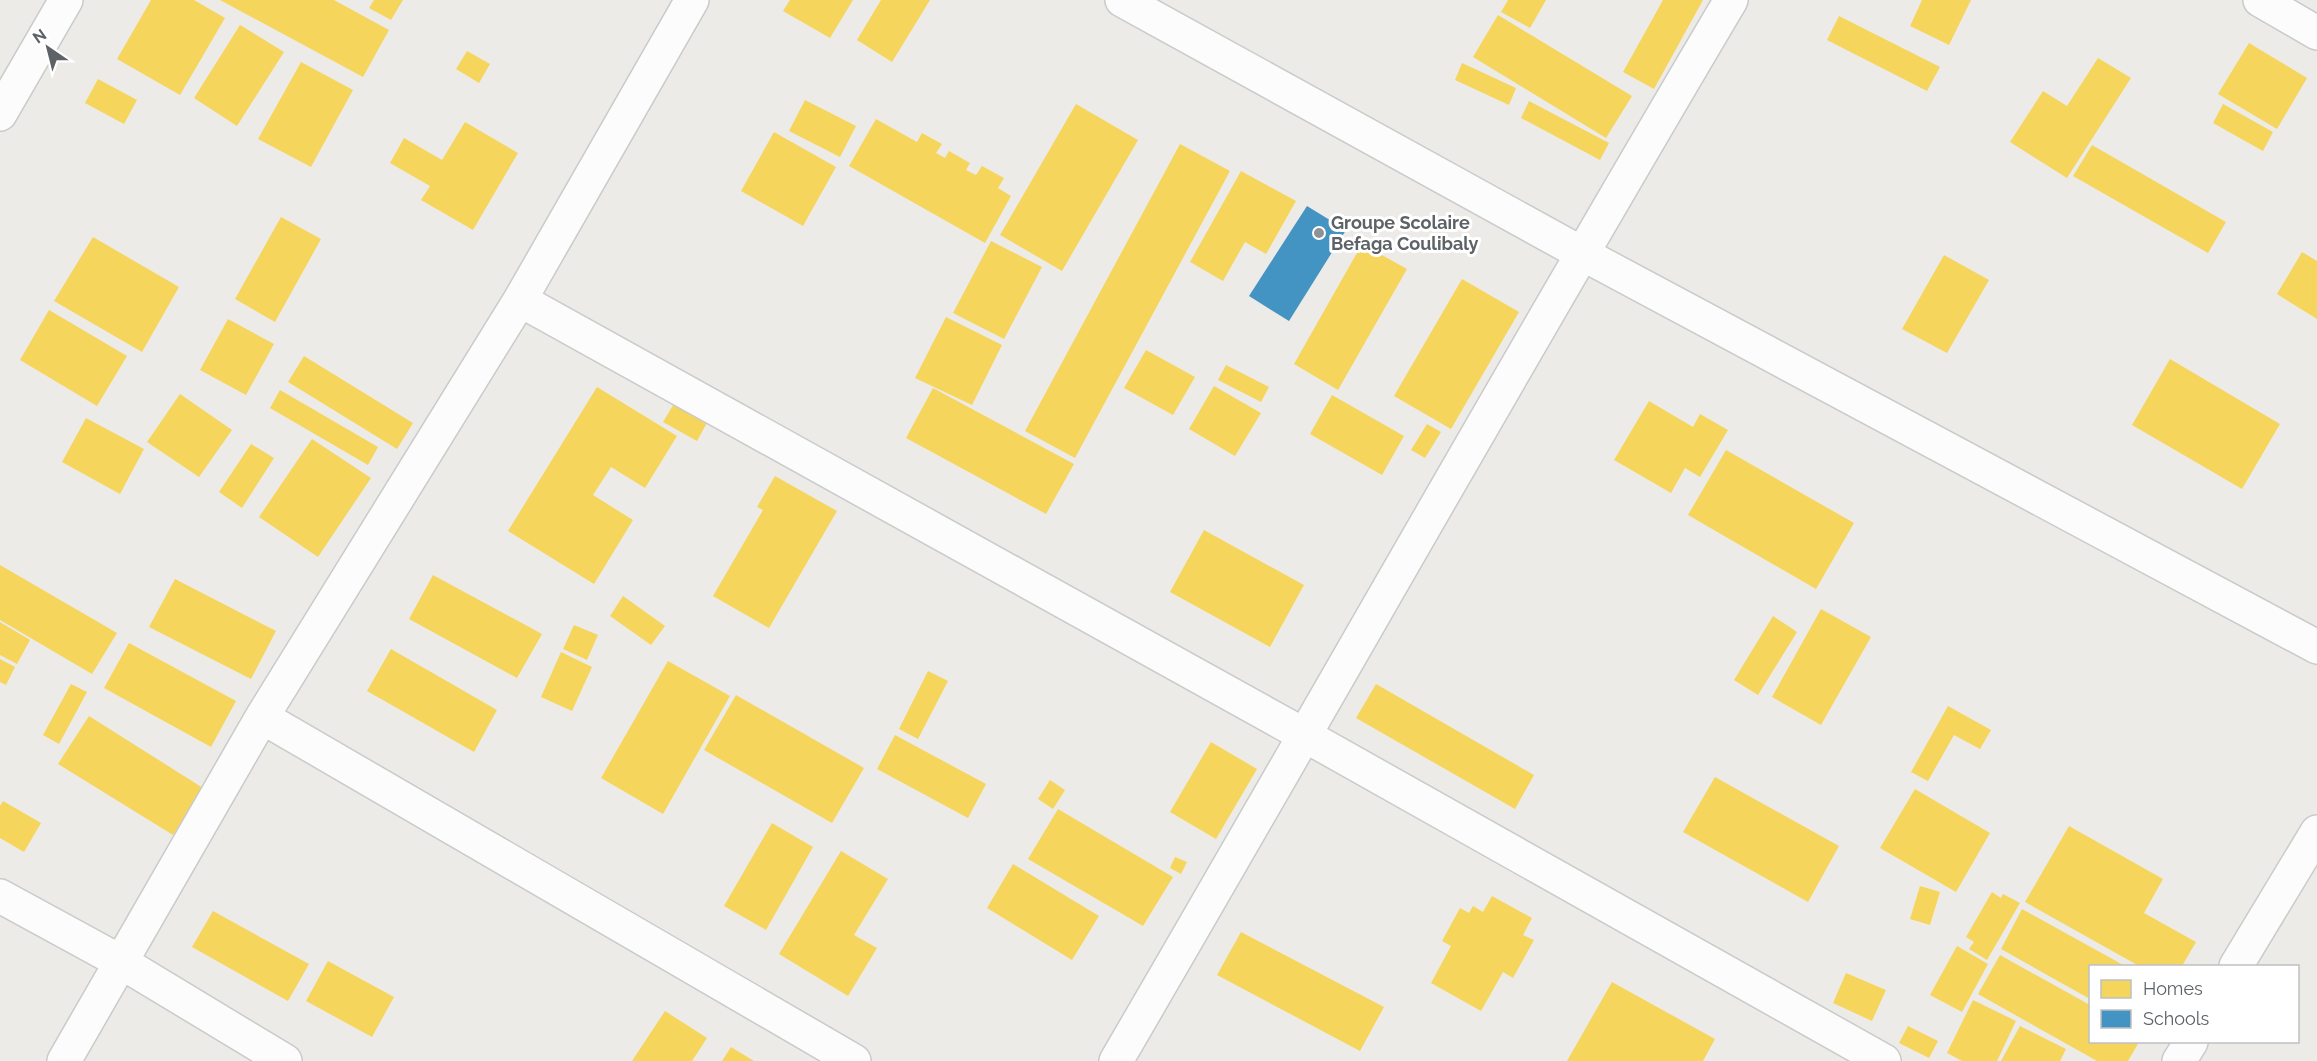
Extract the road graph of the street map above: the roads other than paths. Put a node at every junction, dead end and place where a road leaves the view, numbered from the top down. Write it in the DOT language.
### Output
graph roads {
  1 [pos="66,0"];
  2 [pos="692,0"];
  3 [pos="1122,0"];
  4 [pos="1731,0"];
  5 [pos="2260,0"];
  6 [pos="2317,33"];
  7 [pos="0,114"];
  8 [pos="1581,253"];
  9 [pos="520,300"];
  10 [pos="2317,647"];
  11 [pos="262,717"];
  12 [pos="1306,736"];
  13 [pos="2317,832"];
  14 [pos="0,896"];
  15 [pos="122,962"];
  16 [pos="2237,965"];
  17 [pos="2190,1043"];
  18 [pos="64,1061"];
  19 [pos="285,1061"];
  20 [pos="854,1061"];
  21 [pos="1116,1061"];
  22 [pos="1884,1061"];
  23 [pos="2179,1061"];
  1 -- 7 [label="street"];
  2 -- 9 [label="street"];
  3 -- 8 [label="street"];
  4 -- 8 [label="street"];
  5 -- 6 [label="street"];
  8 -- 10 [label="street"];
  8 -- 12 [label="street"];
  9 -- 11 [label="street"];
  9 -- 12 [label="street"];
  11 -- 15 [label="street"];
  11 -- 20 [label="street"];
  12 -- 21 [label="street"];
  12 -- 22 [label="street"];
  13 -- 16 [label="street"];
  14 -- 15 [label="street"];
  15 -- 18 [label="street"];
  15 -- 19 [label="street"];
  17 -- 23 [label="street"];
}
